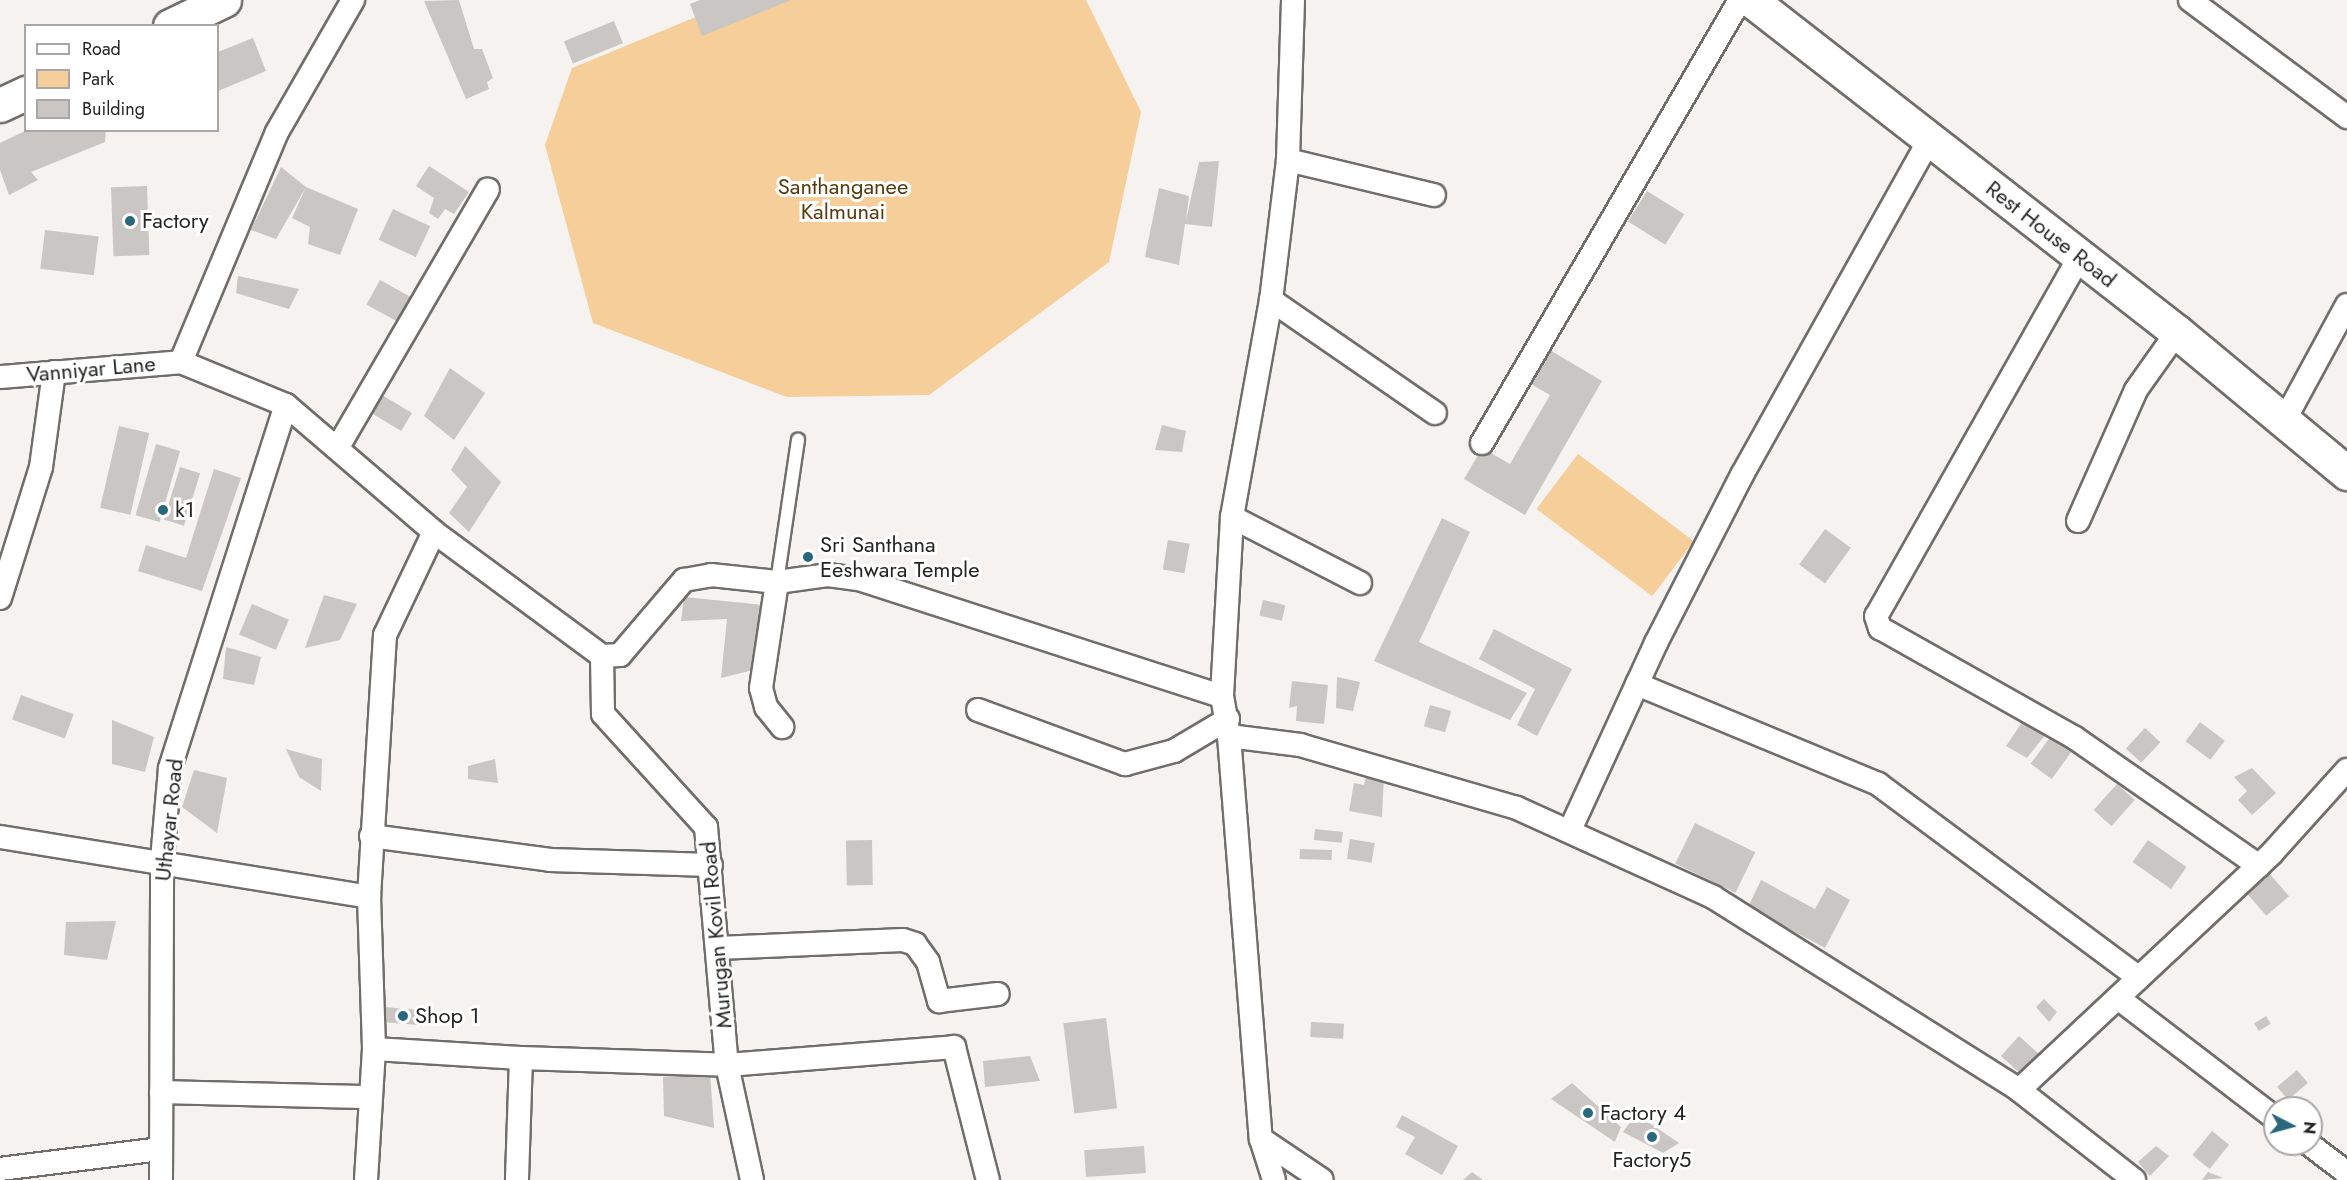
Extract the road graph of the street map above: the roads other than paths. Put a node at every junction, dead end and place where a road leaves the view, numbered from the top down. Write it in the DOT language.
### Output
graph roads {
  1 [pos="224,0"];
  2 [pos="353,0"];
  3 [pos="1293,0"];
  4 [pos="1740,0"];
  5 [pos="1751,0"];
  6 [pos="2190,0"];
  7 [pos="174,24"];
  8 [pos="24,94"];
  9 [pos="0,105"];
  10 [pos="2347,117"];
  11 [pos="1929,141"];
  12 [pos="1288,160"];
  13 [pos="488,189"];
  14 [pos="1434,195"];
  15 [pos="2080,256"];
  16 [pos="1271,300"];
  17 [pos="2347,305"];
  18 [pos="2177,332"];
  19 [pos="181,362"];
  20 [pos="54,372"];
  21 [pos="0,377"];
  22 [pos="286,405"];
  23 [pos="1435,412"];
  24 [pos="2284,421"];
  25 [pos="798,440"];
  26 [pos="1482,443"];
  27 [pos="338,447"];
  28 [pos="2347,473"];
  29 [pos="1232,517"];
  30 [pos="2078,521"];
  31 [pos="434,532"];
  32 [pos="777,582"];
  33 [pos="1360,583"];
  34 [pos="0,598"];
  35 [pos="602,656"];
  36 [pos="1637,684"];
  37 [pos="1222,696"];
  38 [pos="978,710"];
  39 [pos="782,727"];
  40 [pos="1229,728"];
  41 [pos="2347,770"];
  42 [pos="1570,830"];
  43 [pos="370,836"];
  44 [pos="0,837"];
  45 [pos="162,860"];
  46 [pos="711,865"];
  47 [pos="2259,866"];
  48 [pos="369,897"];
  49 [pos="718,948"];
  50 [pos="2139,978"];
  51 [pos="998,994"];
  52 [pos="2118,998"];
  53 [pos="374,1049"];
  54 [pos="522,1058"];
  55 [pos="727,1065"];
  56 [pos="2019,1090"];
  57 [pos="161,1092"];
  58 [pos="371,1096"];
  59 [pos="2263,1109"];
  60 [pos="1261,1139"];
  61 [pos="161,1149"];
  62 [pos="2323,1155"];
  63 [pos="0,1169"];
  64 [pos="2347,1173"];
  65 [pos="161,1180"];
  66 [pos="366,1180"];
  67 [pos="517,1180"];
  68 [pos="752,1180"];
  69 [pos="988,1180"];
  70 [pos="1274,1180"];
  71 [pos="1322,1180"];
  72 [pos="2134,1180"];
  1 -- 7 [label="main road"];
  2 -- 19 [label="street"];
  3 -- 12 [label="street"];
  4 -- 26 [label="street"];
  5 -- 11 [label="main road, Rest House Road"];
  6 -- 10 [label="street"];
  8 -- 9 [label="main road"];
  11 -- 15 [label="main road, Rest House Road"];
  11 -- 36 [label="street"];
  12 -- 14 [label="street"];
  12 -- 16 [label="street"];
  13 -- 27 [label="street"];
  15 -- 18 [label="main road, Rest House Road"];
  15 -- 47 [label="street"];
  16 -- 23 [label="street"];
  16 -- 29 [label="street"];
  17 -- 24 [label="street"];
  18 -- 24 [label="main road, Rest House Road"];
  18 -- 30 [label="street"];
  19 -- 20 [label="street, Vanniyar Lane"];
  19 -- 22 [label="street"];
  20 -- 21 [label="street, Vanniyar Lane"];
  20 -- 34 [label="street"];
  22 -- 27 [label="street"];
  22 -- 45 [label="street, Uthayar Road"];
  24 -- 28 [label="main road, Rest House Road"];
  25 -- 32 [label="lane"];
  27 -- 31 [label="street"];
  29 -- 33 [label="street"];
  29 -- 37 [label="street"];
  31 -- 35 [label="street"];
  31 -- 43 [label="street"];
  32 -- 35 [label="street"];
  32 -- 37 [label="street"];
  32 -- 39 [label="street"];
  35 -- 46 [label="street, Murugan Kovil Road"];
  36 -- 42 [label="street"];
  36 -- 50 [label="street"];
  37 -- 40 [label="street"];
  38 -- 40 [label="street"];
  40 -- 42 [label="street"];
  40 -- 60 [label="street"];
  41 -- 47 [label="street"];
  42 -- 56 [label="street"];
  43 -- 46 [label="street"];
  43 -- 48 [label="street"];
  44 -- 45 [label="street"];
  45 -- 48 [label="street"];
  45 -- 57 [label="street, Uthayar Road"];
  46 -- 49 [label="street, Murugan Kovil Road"];
  47 -- 50 [label="street"];
  48 -- 53 [label="street"];
  49 -- 51 [label="street"];
  49 -- 55 [label="street, Murugan Kovil Road"];
  50 -- 52 [label="street"];
  52 -- 56 [label="street"];
  52 -- 59 [label="street"];
  53 -- 54 [label="street"];
  53 -- 58 [label="street"];
  54 -- 55 [label="street"];
  54 -- 67 [label="street"];
  55 -- 68 [label="street, Murugan Kovil Road"];
  55 -- 69 [label="street"];
  56 -- 72 [label="street"];
  57 -- 58 [label="street"];
  57 -- 61 [label="street, Uthayar Road"];
  58 -- 66 [label="street"];
  60 -- 70 [label="street"];
  60 -- 71 [label="street"];
  61 -- 63 [label="street"];
  61 -- 65 [label="street, Uthayar Road"];
  62 -- 64 [label="street"];
}
